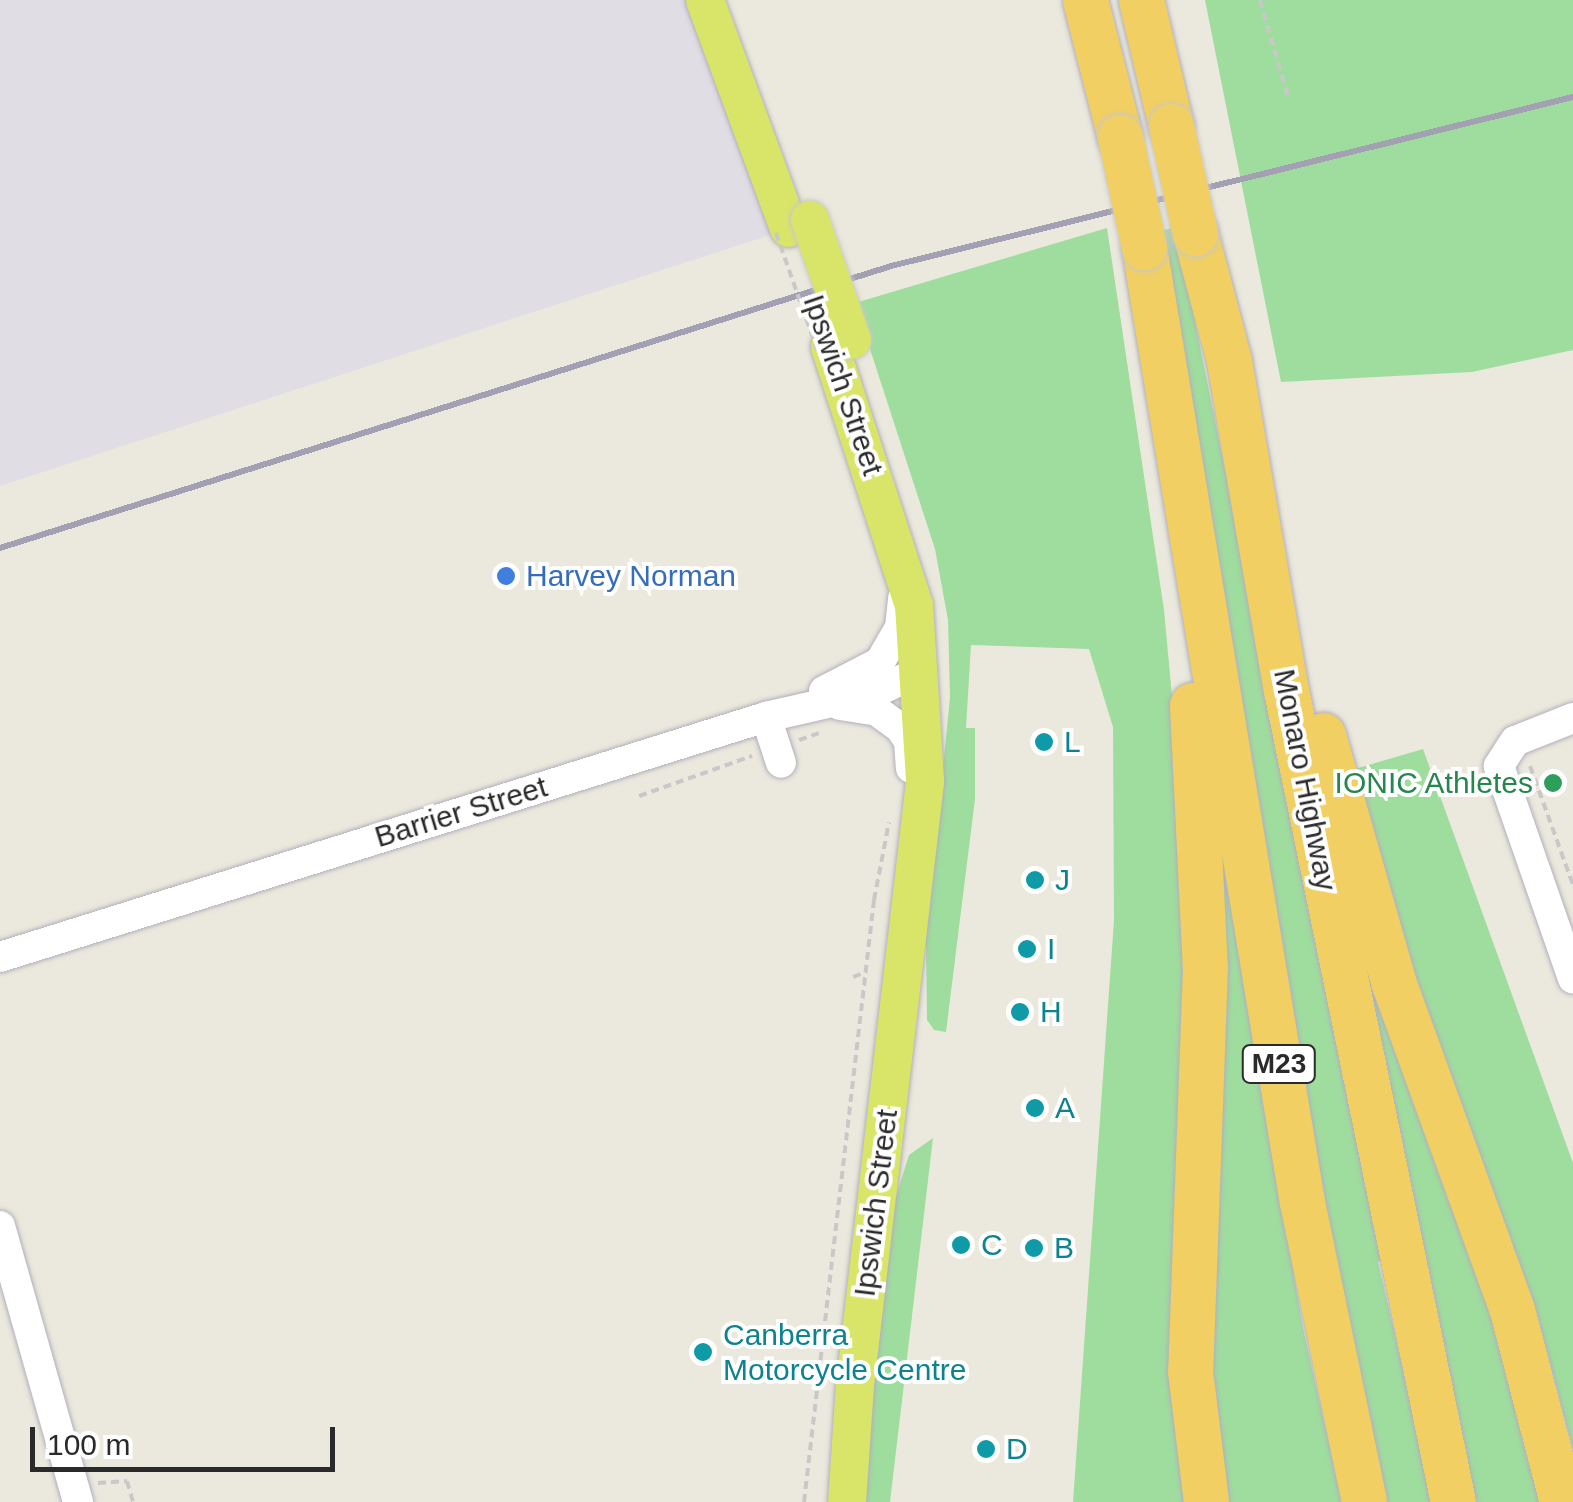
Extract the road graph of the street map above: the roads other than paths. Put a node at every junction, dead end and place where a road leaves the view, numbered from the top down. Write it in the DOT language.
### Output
graph roads {
  1 [pos="706,0"];
  2 [pos="732,0"];
  3 [pos="1085,0"];
  4 [pos="1141,0"];
  5 [pos="792,227"];
  6 [pos="1144,247"];
  7 [pos="831,352"];
  8 [pos="896,539"];
  9 [pos="1265,554"];
  10 [pos="937,622"];
  11 [pos="922,670"];
  12 [pos="766,717"];
  13 [pos="828,718"];
  14 [pos="1573,718"];
  15 [pos="778,755"];
  16 [pos="924,782"];
  17 [pos="907,817"];
  18 [pos="0,957"];
  19 [pos="1573,979"];
  20 [pos="0,1226"];
  21 [pos="1527,1360"];
  22 [pos="855,1385"];
  23 [pos="1573,1467"];
  24 [pos="78,1502"];
  25 [pos="829,1502"];
  26 [pos="847,1502"];
  27 [pos="1206,1502"];
  28 [pos="1364,1502"];
  29 [pos="1453,1502"];
  30 [pos="1562,1502"];
  1 -- 5 [label="main road, Ipswich Street"];
  2 -- 5 [label="main road, Ipswich Street"];
  3 -- 6 [label="highway, M23, bridge"];
  4 -- 9 [label="highway, Monaro Highway / M23, bridge"];
  5 -- 7 [label="main road, Ipswich Street"];
  6 -- 27 [label="highway"];
  6 -- 28 [label="highway, M23"];
  7 -- 8 [label="main road, Ipswich Street"];
  7 -- 10 [label="main road, Ipswich Street"];
  8 -- 11 [label="main road, Ipswich Street"];
  8 -- 12 [label="street"];
  9 -- 21 [label="highway"];
  9 -- 29 [label="highway, Monaro Highway / M23"];
  10 -- 11 [label="main road"];
  10 -- 16 [label="main road, Ipswich Street"];
  11 -- 13 [label="street, Barrier Street"];
  11 -- 16 [label="main road, Ipswich Street"];
  12 -- 13 [label="street, Barrier Street"];
  12 -- 15 [label="street"];
  12 -- 18 [label="street, Barrier Street"];
  13 -- 17 [label="street"];
  14 -- 19 [label="street"];
  16 -- 17 [label="main road, Ipswich Street"];
  17 -- 22 [label="main road, Ipswich Street"];
  20 -- 24 [label="street"];
  21 -- 23 [label="highway"];
  21 -- 30 [label="highway"];
  22 -- 25 [label="main road, Ipswich Street"];
  22 -- 26 [label="main road, Ipswich Street"];
}
